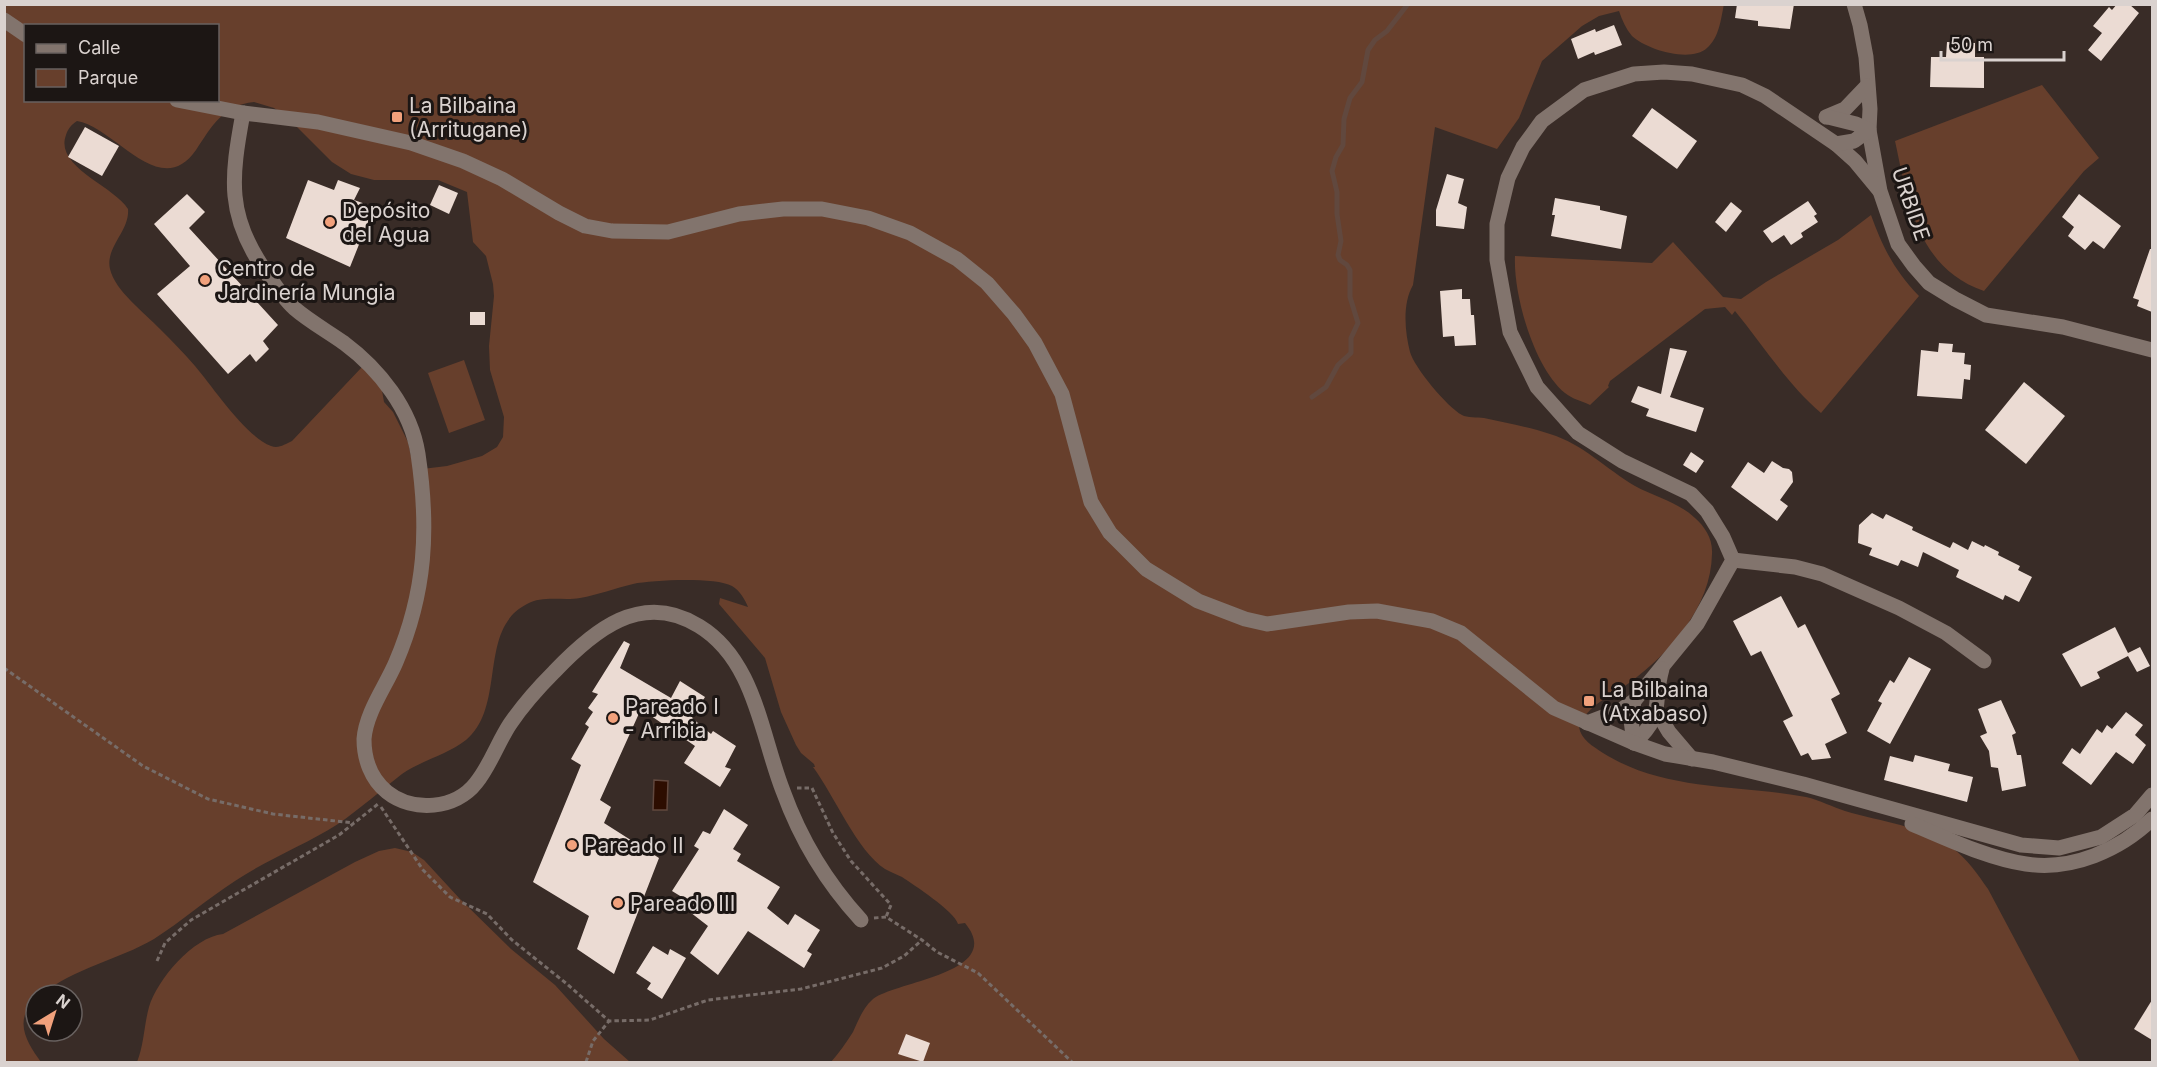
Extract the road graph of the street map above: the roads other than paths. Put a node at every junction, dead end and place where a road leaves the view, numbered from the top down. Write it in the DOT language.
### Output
graph roads {
  1 [pos="1854,4"];
  2 [pos="4,20"];
  3 [pos="24,34"];
  4 [pos="1867,86"];
  5 [pos="187,102"];
  6 [pos="243,113"];
  7 [pos="1828,117"];
  8 [pos="1803,120"];
  9 [pos="1869,130"];
  10 [pos="1836,144"];
  11 [pos="1880,191"];
  12 [pos="2152,350"];
  13 [pos="1733,560"];
  14 [pos="1984,661"];
  15 [pos="1663,666"];
  16 [pos="1634,701"];
  17 [pos="1657,712"];
  18 [pos="1587,723"];
  19 [pos="1634,742"];
  20 [pos="1692,759"];
  21 [pos="2152,795"];
  22 [pos="1845,797"];
  23 [pos="2152,819"];
  24 [pos="861,920"];
  1 -- 4 [label="street, URBIDE"];
  2 -- 3 [label="street"];
  4 -- 7 [label="street"];
  4 -- 9 [label="street, URBIDE"];
  5 -- 6 [label="street"];
  6 -- 18 [label="street"];
  6 -- 24 [label="street"];
  7 -- 8 [label="street"];
  7 -- 9 [label="street"];
  8 -- 10 [label="street"];
  8 -- 13 [label="street"];
  9 -- 10 [label="street"];
  9 -- 11 [label="street, URBIDE"];
  10 -- 11 [label="street"];
  11 -- 12 [label="street, URBIDE"];
  13 -- 14 [label="street"];
  13 -- 15 [label="street"];
  15 -- 16 [label="street"];
  15 -- 17 [label="street"];
  16 -- 18 [label="street"];
  16 -- 19 [label="street"];
  17 -- 19 [label="street"];
  17 -- 20 [label="street"];
  18 -- 19 [label="street"];
  19 -- 20 [label="street"];
  20 -- 22 [label="street"];
  21 -- 22 [label="street"];
  22 -- 23 [label="street"];
}
